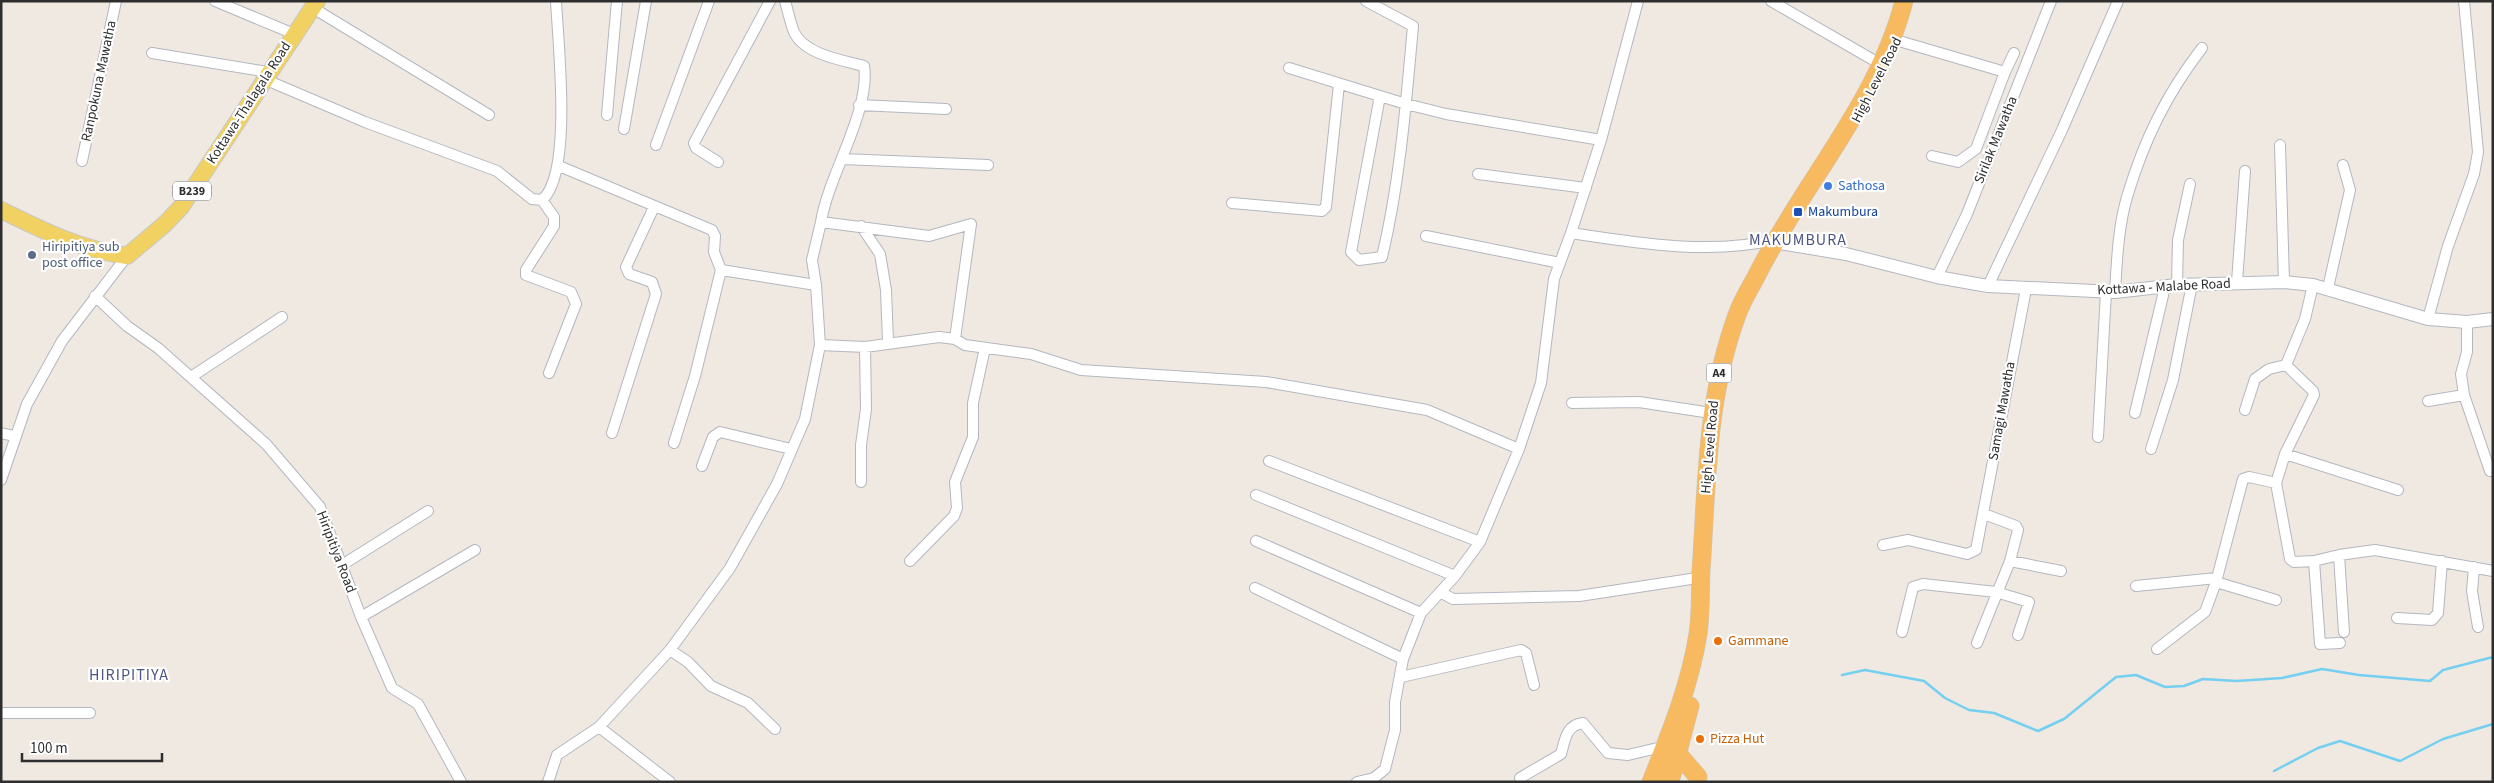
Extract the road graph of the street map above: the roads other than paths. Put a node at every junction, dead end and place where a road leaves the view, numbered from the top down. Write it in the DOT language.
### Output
graph roads {
  1 [pos="116,1"];
  2 [pos="216,1"];
  3 [pos="556,1"];
  4 [pos="617,1"];
  5 [pos="646,1"];
  6 [pos="710,1"];
  7 [pos="770,1"];
  8 [pos="785,1"];
  9 [pos="1366,1"];
  10 [pos="1638,1"];
  11 [pos="1771,1"];
  12 [pos="1904,1"];
  13 [pos="1910,1"];
  14 [pos="2051,1"];
  15 [pos="2118,1"];
  16 [pos="2464,1"];
  17 [pos="315,5"];
  18 [pos="294,34"];
  19 [pos="1899,41"];
  20 [pos="2202,48"];
  21 [pos="152,53"];
  22 [pos="2014,53"];
  23 [pos="1882,64"];
  24 [pos="1289,68"];
  25 [pos="2005,72"];
  26 [pos="266,76"];
  27 [pos="1339,84"];
  28 [pos="1380,96"];
  29 [pos="1406,104"];
  30 [pos="860,105"];
  31 [pos="946,108"];
  32 [pos="607,115"];
  33 [pos="489,116"];
  34 [pos="624,129"];
  35 [pos="1601,140"];
  36 [pos="656,145"];
  37 [pos="2280,145"];
  38 [pos="1932,156"];
  39 [pos="842,159"];
  40 [pos="82,161"];
  41 [pos="718,162"];
  42 [pos="988,165"];
  43 [pos="2343,165"];
  44 [pos="558,166"];
  45 [pos="2245,171"];
  46 [pos="1478,174"];
  47 [pos="2190,184"];
  48 [pos="1586,188"];
  49 [pos="542,200"];
  50 [pos="1232,203"];
  51 [pos="654,207"];
  52 [pos="1,210"];
  53 [pos="821,222"];
  54 [pos="861,226"];
  55 [pos="1571,233"];
  56 [pos="1426,236"];
  57 [pos="1777,241"];
  58 [pos="127,256"];
  59 [pos="1560,263"];
  60 [pos="721,270"];
  61 [pos="1937,277"];
  62 [pos="2237,282"];
  63 [pos="2284,282"];
  64 [pos="2192,284"];
  65 [pos="2313,284"];
  66 [pos="816,285"];
  67 [pos="1988,286"];
  68 [pos="2171,286"];
  69 [pos="2328,288"];
  70 [pos="2026,289"];
  71 [pos="2110,292"];
  72 [pos="95,296"];
  73 [pos="282,317"];
  74 [pos="2428,319"];
  75 [pos="2493,319"];
  76 [pos="2467,322"];
  77 [pos="955,339"];
  78 [pos="888,342"];
  79 [pos="820,345"];
  80 [pos="865,346"];
  81 [pos="985,348"];
  82 [pos="2286,365"];
  83 [pos="549,373"];
  84 [pos="191,377"];
  85 [pos="2464,395"];
  86 [pos="2428,401"];
  87 [pos="1572,403"];
  88 [pos="2245,410"];
  89 [pos="1712,413"];
  90 [pos="2135,413"];
  91 [pos="1,433"];
  92 [pos="612,433"];
  93 [pos="14,436"];
  94 [pos="2098,437"];
  95 [pos="674,443"];
  96 [pos="791,449"];
  97 [pos="1519,449"];
  98 [pos="2151,449"];
  99 [pos="2285,454"];
  100 [pos="1269,461"];
  101 [pos="702,466"];
  102 [pos="2490,471"];
  103 [pos="1,480"];
  104 [pos="860,482"];
  105 [pos="2276,483"];
  106 [pos="2398,490"];
  107 [pos="1256,495"];
  108 [pos="428,512"];
  109 [pos="1984,514"];
  110 [pos="1256,541"];
  111 [pos="1480,542"];
  112 [pos="1883,545"];
  113 [pos="474,550"];
  114 [pos="2339,555"];
  115 [pos="910,561"];
  116 [pos="2010,561"];
  117 [pos="2314,561"];
  118 [pos="2442,561"];
  119 [pos="342,565"];
  120 [pos="2474,566"];
  121 [pos="2061,571"];
  122 [pos="2493,571"];
  123 [pos="1455,576"];
  124 [pos="1704,577"];
  125 [pos="2216,580"];
  126 [pos="2136,586"];
  127 [pos="1255,588"];
  128 [pos="1440,592"];
  129 [pos="1996,592"];
  130 [pos="2276,600"];
  131 [pos="1420,613"];
  132 [pos="361,617"];
  133 [pos="2397,618"];
  134 [pos="2478,627"];
  135 [pos="1902,632"];
  136 [pos="2344,632"];
  137 [pos="2018,636"];
  138 [pos="1977,643"];
  139 [pos="2340,643"];
  140 [pos="2157,649"];
  141 [pos="670,650"];
  142 [pos="1403,659"];
  143 [pos="1401,677"];
  144 [pos="1534,685"];
  145 [pos="1,713"];
  146 [pos="90,713"];
  147 [pos="598,727"];
  148 [pos="775,729"];
  149 [pos="1672,750"];
  150 [pos="1698,777"];
  151 [pos="1520,778"];
  152 [pos="461,782"];
  153 [pos="548,782"];
  154 [pos="670,782"];
  155 [pos="1357,782"];
  156 [pos="1651,782"];
  157 [pos="1670,782"];
  1 -- 40 [label="street, Ranpokuna Mawatha"];
  2 -- 18 [label="street"];
  3 -- 44 [label="street"];
  4 -- 32 [label="street"];
  5 -- 34 [label="street"];
  6 -- 36 [label="street"];
  7 -- 41 [label="street"];
  8 -- 30 [label="street"];
  9 -- 29 [label="street"];
  10 -- 35 [label="street"];
  11 -- 23 [label="street"];
  12 -- 23 [label="highway, High Level Road / A4"];
  13 -- 19 [label="highway, High Level Road / A4"];
  14 -- 61 [label="street, Sirilak Mawatha"];
  15 -- 67 [label="street"];
  16 -- 74 [label="street"];
  17 -- 18 [label="main road, Kottawa-Thalagala Road / B239"];
  17 -- 33 [label="street"];
  18 -- 26 [label="main road, Kottawa-Thalagala Road / B239"];
  19 -- 25 [label="street"];
  19 -- 57 [label="highway, High Level Road / A4"];
  20 -- 71 [label="street"];
  21 -- 26 [label="street"];
  22 -- 25 [label="street"];
  23 -- 57 [label="highway, High Level Road / A4"];
  24 -- 27 [label="street"];
  25 -- 38 [label="street"];
  26 -- 49 [label="street"];
  26 -- 58 [label="main road, Kottawa-Thalagala Road / B239"];
  27 -- 28 [label="street"];
  27 -- 50 [label="street"];
  28 -- 29 [label="street"];
  28 -- 29 [label="street"];
  29 -- 35 [label="street"];
  30 -- 31 [label="street"];
  30 -- 39 [label="street"];
  35 -- 48 [label="street"];
  37 -- 63 [label="street"];
  39 -- 42 [label="street"];
  39 -- 53 [label="street"];
  43 -- 69 [label="street"];
  44 -- 49 [label="street"];
  44 -- 51 [label="street"];
  45 -- 62 [label="street"];
  46 -- 48 [label="street"];
  47 -- 68 [label="street"];
  48 -- 55 [label="street"];
  49 -- 83 [label="street"];
  51 -- 60 [label="street"];
  51 -- 92 [label="street"];
  52 -- 58 [label="main road"];
  53 -- 54 [label="street"];
  53 -- 66 [label="street"];
  54 -- 77 [label="street"];
  54 -- 78 [label="street"];
  55 -- 57 [label="street"];
  55 -- 59 [label="street"];
  56 -- 59 [label="street"];
  57 -- 61 [label="street, Kottawa - Malabe Road"];
  57 -- 89 [label="highway, High Level Road / A4"];
  57 -- 124 [label="highway, High Level Road / A4"];
  58 -- 72 [label="street"];
  59 -- 97 [label="street"];
  60 -- 66 [label="street"];
  60 -- 95 [label="street"];
  61 -- 67 [label="street, Kottawa - Malabe Road"];
  62 -- 63 [label="street, Kottawa - Malabe Road"];
  62 -- 64 [label="street, Kottawa - Malabe Road"];
  63 -- 65 [label="street, Kottawa - Malabe Road"];
  64 -- 68 [label="street, Kottawa - Malabe Road"];
  64 -- 98 [label="street"];
  65 -- 69 [label="street, Kottawa - Malabe Road"];
  65 -- 82 [label="street"];
  66 -- 79 [label="street"];
  67 -- 70 [label="street, Kottawa - Malabe Road"];
  68 -- 71 [label="street, Kottawa - Malabe Road"];
  68 -- 90 [label="street"];
  69 -- 74 [label="street, Kottawa - Malabe Road"];
  70 -- 71 [label="street, Kottawa - Malabe Road"];
  70 -- 109 [label="street, Samagi Mawatha"];
  71 -- 94 [label="street"];
  72 -- 84 [label="street, Hiripitiya Road"];
  72 -- 93 [label="street"];
  73 -- 84 [label="street"];
  74 -- 76 [label="street, Kottawa - Malabe Road"];
  75 -- 76 [label="street, Kottawa - Malabe Road"];
  76 -- 85 [label="street"];
  77 -- 78 [label="street"];
  77 -- 81 [label="street"];
  78 -- 80 [label="street"];
  79 -- 80 [label="street"];
  79 -- 96 [label="street"];
  80 -- 104 [label="street"];
  81 -- 97 [label="street"];
  81 -- 115 [label="street"];
  82 -- 88 [label="street"];
  82 -- 99 [label="street"];
  84 -- 119 [label="street, Hiripitiya Road"];
  85 -- 86 [label="street"];
  85 -- 102 [label="street"];
  87 -- 89 [label="street"];
  89 -- 124 [label="highway, High Level Road / A4"];
  91 -- 93 [label="street"];
  93 -- 103 [label="street"];
  96 -- 101 [label="street"];
  96 -- 141 [label="street"];
  97 -- 111 [label="street"];
  99 -- 105 [label="street"];
  99 -- 106 [label="street"];
  100 -- 111 [label="street"];
  105 -- 117 [label="street"];
  105 -- 125 [label="street"];
  107 -- 123 [label="street"];
  108 -- 119 [label="street"];
  109 -- 112 [label="street, Samagi Mawatha"];
  109 -- 116 [label="street"];
  110 -- 131 [label="street"];
  111 -- 123 [label="street"];
  113 -- 132 [label="street"];
  114 -- 117 [label="street"];
  114 -- 118 [label="street"];
  114 -- 136 [label="street"];
  116 -- 121 [label="street"];
  116 -- 129 [label="street"];
  117 -- 139 [label="street"];
  118 -- 120 [label="street"];
  118 -- 133 [label="street"];
  119 -- 132 [label="street, Hiripitiya Road"];
  120 -- 122 [label="street"];
  120 -- 134 [label="street"];
  123 -- 128 [label="street"];
  124 -- 128 [label="street"];
  124 -- 149 [label="highway, High Level Road / A4"];
  125 -- 126 [label="street"];
  125 -- 130 [label="street"];
  125 -- 140 [label="street"];
  127 -- 142 [label="street"];
  128 -- 131 [label="street"];
  129 -- 135 [label="street"];
  129 -- 137 [label="street"];
  129 -- 138 [label="street"];
  131 -- 142 [label="street"];
  132 -- 152 [label="street, Hiripitiya Road"];
  141 -- 147 [label="street"];
  141 -- 148 [label="street"];
  142 -- 143 [label="street"];
  143 -- 144 [label="street"];
  143 -- 155 [label="street"];
  145 -- 146 [label="street"];
  147 -- 153 [label="street"];
  147 -- 154 [label="street"];
  149 -- 150 [label="highway"];
  149 -- 151 [label="street"];
  149 -- 156 [label="highway, High Level Road / A4"];
  149 -- 157 [label="highway, High Level Road / A4"];
}
